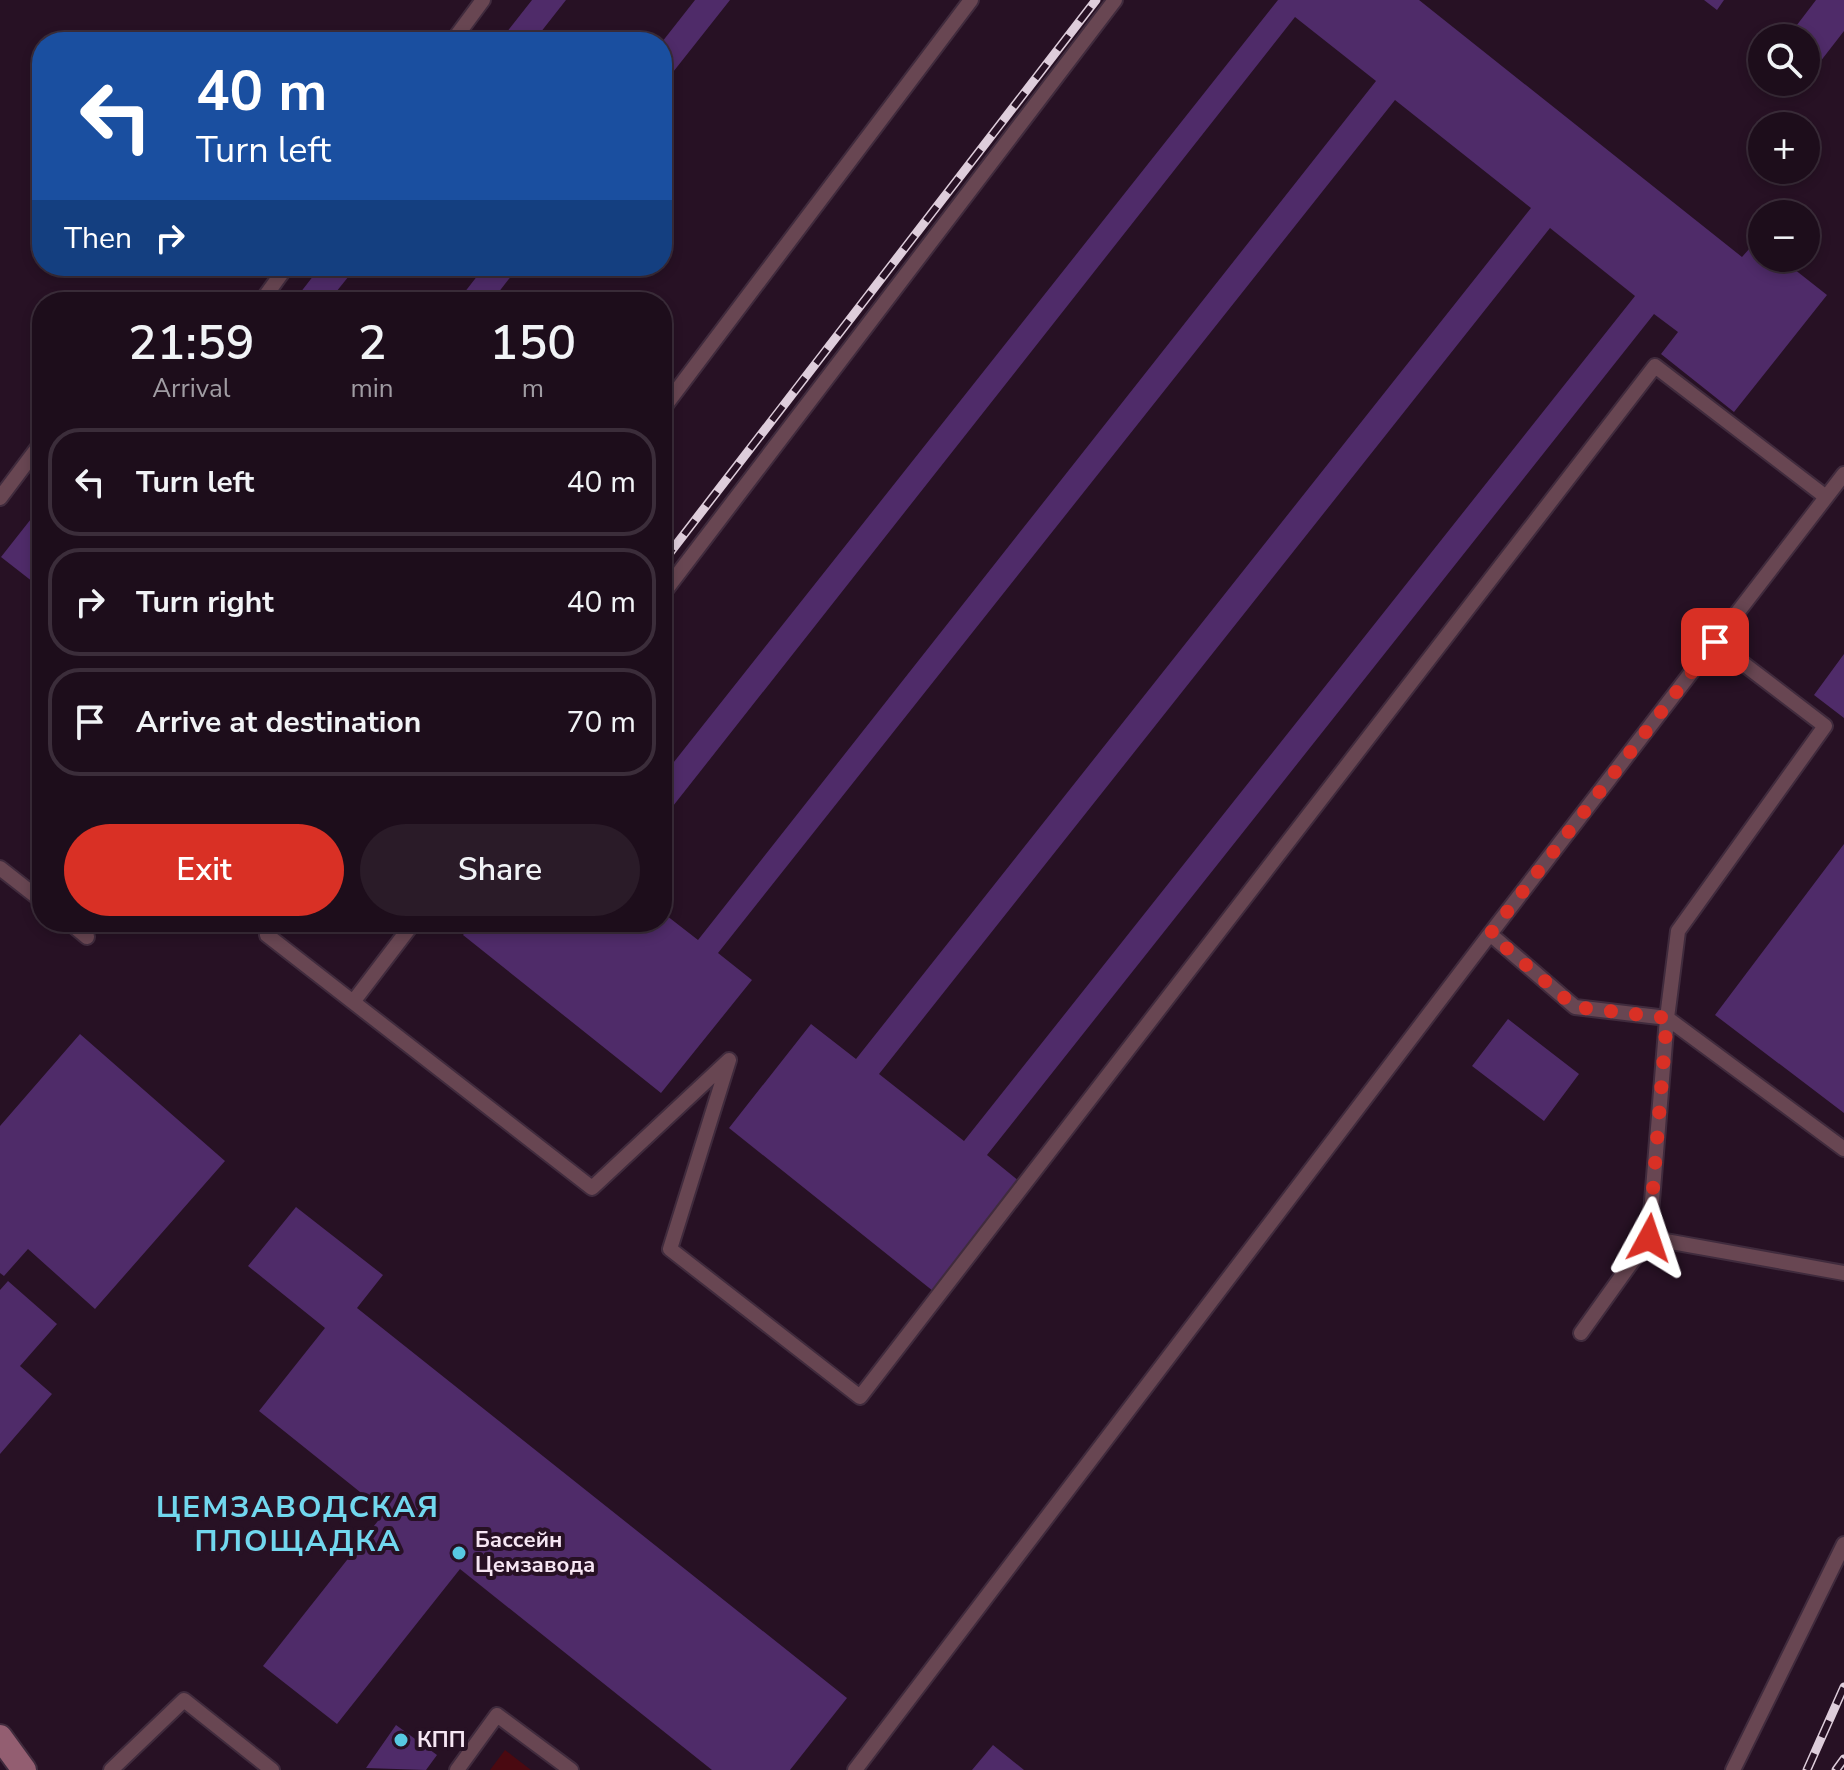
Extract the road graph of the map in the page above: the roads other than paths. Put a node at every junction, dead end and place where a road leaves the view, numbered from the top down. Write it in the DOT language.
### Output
graph roads {
  1 [pos="483,0"];
  2 [pos="971,0"];
  3 [pos="1115,0"];
  4 [pos="459,32"];
  5 [pos="672,397"];
  6 [pos="32,455"];
  7 [pos="1844,474"];
  8 [pos="1826,497"];
  9 [pos="0,498"];
  10 [pos="672,582"];
  11 [pos="1715,642"];
  12 [pos="0,868"];
  13 [pos="32,893"];
  14 [pos="81,932"];
  15 [pos="269,932"];
  16 [pos="406,932"];
  17 [pos="1490,934"];
  18 [pos="87,937"];
  19 [pos="353,1002"];
  20 [pos="1667,1018"];
  21 [pos="1844,1149"];
  22 [pos="1649,1238"];
  23 [pos="1844,1273"];
  24 [pos="1581,1333"];
  25 [pos="1844,1544"];
  26 [pos="0,1737"];
  27 [pos="24,1770"];
  28 [pos="111,1770"];
  29 [pos="272,1770"];
  30 [pos="457,1770"];
  31 [pos="571,1770"];
  32 [pos="855,1770"];
  33 [pos="1733,1770"];
  1 -- 4 [label="lane"];
  2 -- 5 [label="lane"];
  3 -- 10 [label="lane"];
  6 -- 9 [label="lane"];
  7 -- 8 [label="lane"];
  8 -- 11 [label="lane"];
  8 -- 19 [label="lane"];
  11 -- 17 [label="lane"];
  11 -- 20 [label="lane"];
  12 -- 13 [label="lane"];
  14 -- 18 [label="lane"];
  15 -- 19 [label="lane"];
  16 -- 19 [label="lane"];
  17 -- 20 [label="lane"];
  17 -- 32 [label="lane"];
  20 -- 21 [label="lane"];
  20 -- 22 [label="lane"];
  22 -- 23 [label="lane"];
  22 -- 24 [label="lane"];
  25 -- 33 [label="lane"];
  26 -- 27 [label="street"];
  28 -- 29 [label="lane"];
  30 -- 31 [label="lane"];
}
